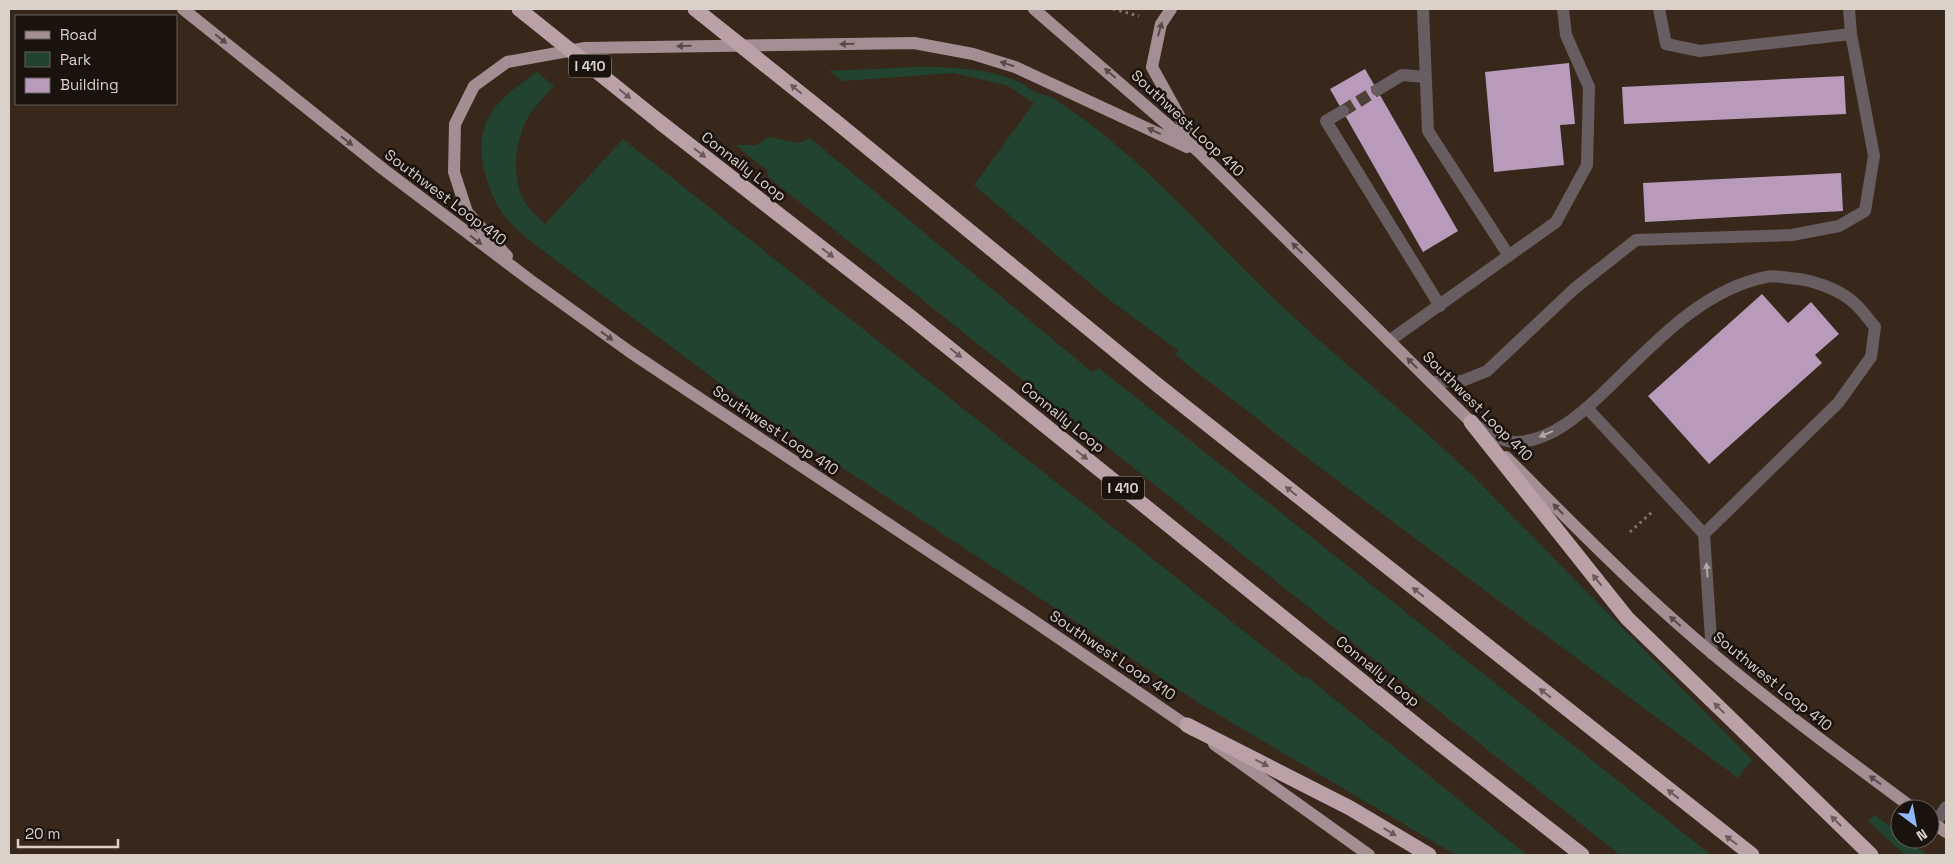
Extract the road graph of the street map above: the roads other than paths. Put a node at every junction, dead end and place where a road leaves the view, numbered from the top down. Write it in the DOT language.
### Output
graph roads {
  1 [pos="183,9"];
  2 [pos="518,9"];
  3 [pos="695,9"];
  4 [pos="1034,9"];
  5 [pos="1171,9"];
  6 [pos="1423,9"];
  7 [pos="1563,9"];
  8 [pos="1659,9"];
  9 [pos="1849,9"];
  10 [pos="1851,34"];
  11 [pos="1425,77"];
  12 [pos="1377,90"];
  13 [pos="1343,111"];
  14 [pos="1198,152"];
  15 [pos="1509,256"];
  16 [pos="530,280"];
  17 [pos="1440,306"];
  18 [pos="1389,341"];
  19 [pos="1431,382"];
  20 [pos="1587,408"];
  21 [pos="1471,422"];
  22 [pos="1704,534"];
  23 [pos="1712,654"];
  24 [pos="1187,725"];
  25 [pos="1901,799"];
  26 [pos="1369,855"];
  27 [pos="1429,855"];
  28 [pos="1582,855"];
  29 [pos="1752,855"];
  30 [pos="1871,855"];
  1 -- 16 [label="main road, Southwest Loop 410, one-way"];
  2 -- 28 [label="highway, Connally Loop / I 410, one-way, bridge"];
  29 -- 3 [label="highway, one-way, bridge"];
  14 -- 4 [label="main road, Southwest Loop 410, one-way"];
  14 -- 5 [label="main road, one-way"];
  6 -- 11 [label="street"];
  7 -- 15 [label="street"];
  8 -- 10 [label="street"];
  9 -- 10 [label="street"];
  10 -- 19 [label="street"];
  11 -- 12 [label="street"];
  11 -- 15 [label="street"];
  13 -- 17 [label="street"];
  14 -- 16 [label="main road, one-way"];
  18 -- 14 [label="main road, Southwest Loop 410, one-way"];
  15 -- 17 [label="street"];
  16 -- 24 [label="main road, Southwest Loop 410, one-way"];
  17 -- 18 [label="street"];
  19 -- 18 [label="main road, Southwest Loop 410, one-way"];
  19 -- 21 [label="main road, Southwest Loop 410"];
  20 -- 21 [label="street, one-way"];
  20 -- 22 [label="street"];
  20 -- 22 [label="street"];
  23 -- 21 [label="main road, Southwest Loop 410, one-way"];
  30 -- 21 [label="highway, one-way"];
  23 -- 22 [label="street, one-way"];
  25 -- 23 [label="main road, Southwest Loop 410, one-way"];
  24 -- 26 [label="main road, Southwest Loop 410"];
  24 -- 27 [label="highway, one-way"];
}
